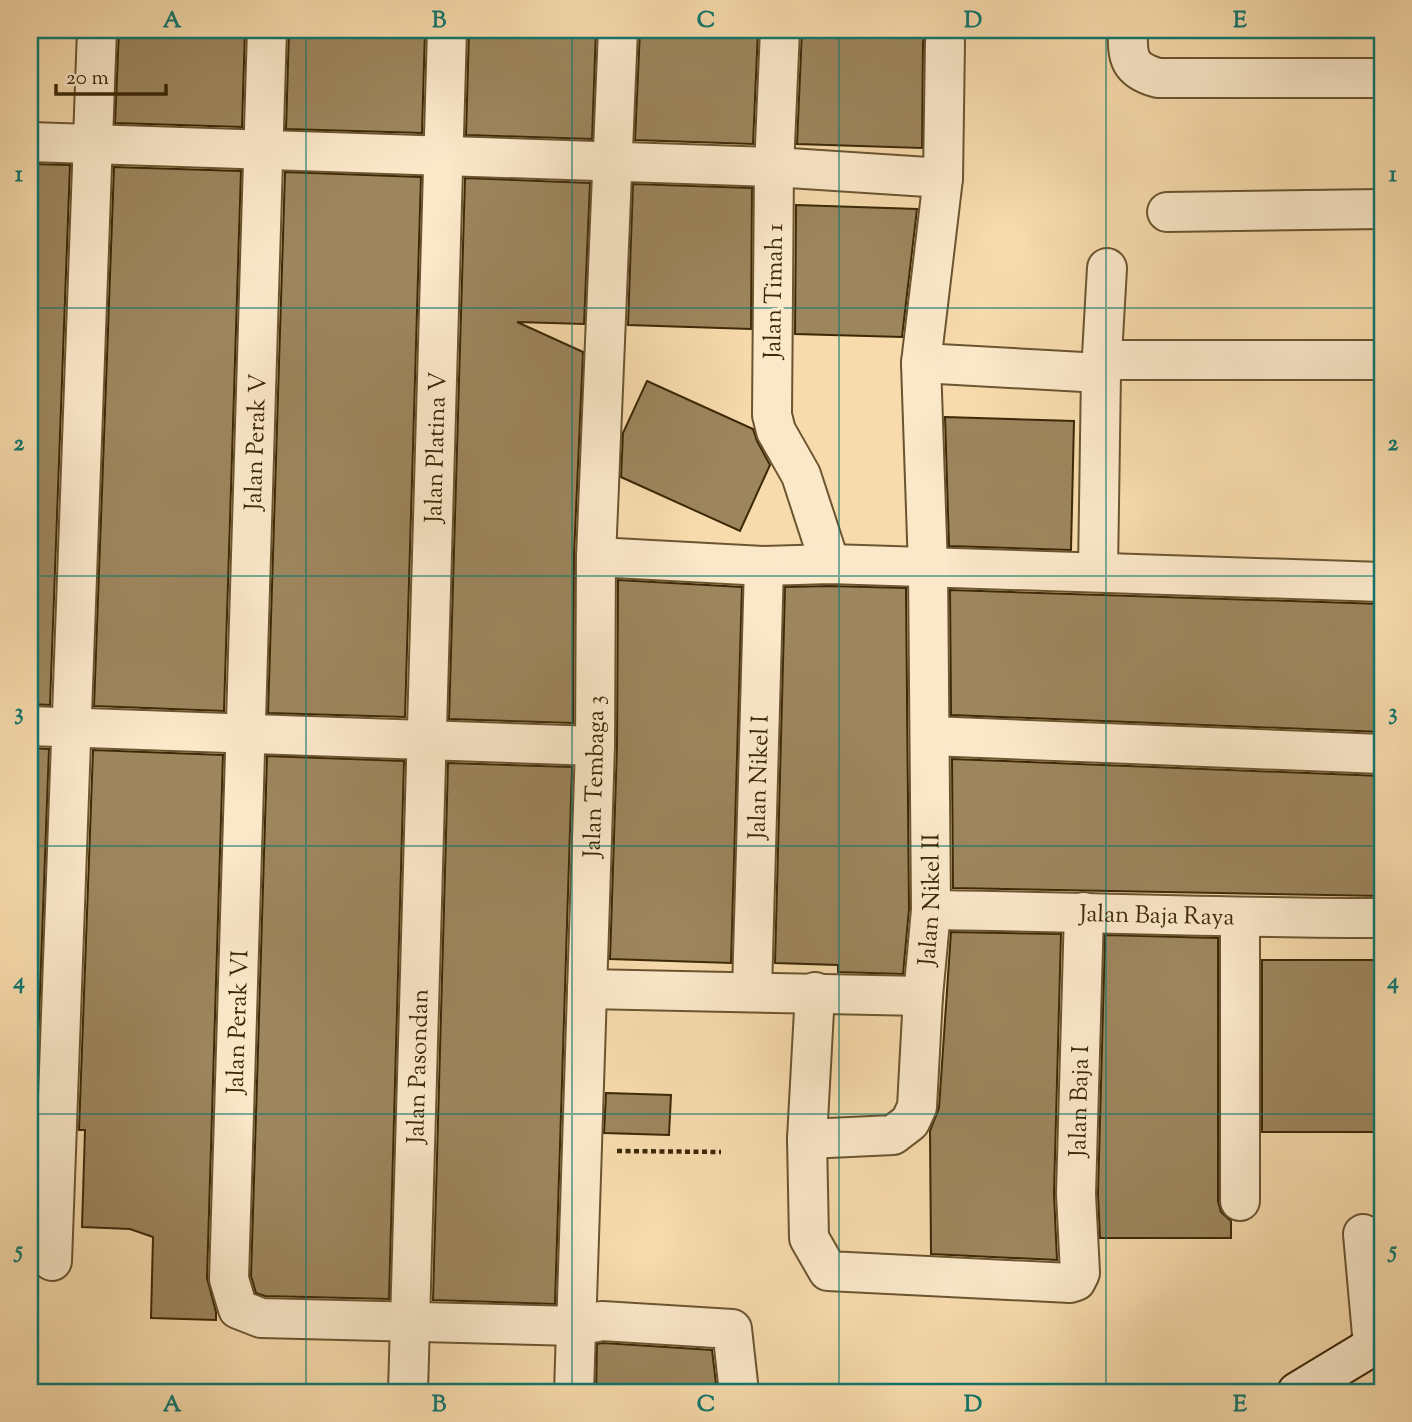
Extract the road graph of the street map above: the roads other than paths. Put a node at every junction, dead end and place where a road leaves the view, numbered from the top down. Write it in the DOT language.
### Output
graph roads {
  1 [pos="97,30"];
  2 [pos="267,30"];
  3 [pos="447,30"];
  4 [pos="618,30"];
  5 [pos="780,30"];
  6 [pos="1128,30"];
  7 [pos="944,42"];
  8 [pos="1382,78"];
  9 [pos="30,142"];
  10 [pos="93,144"];
  11 [pos="263,150"];
  12 [pos="443,156"];
  13 [pos="613,162"];
  14 [pos="774,167"];
  15 [pos="943,178"];
  16 [pos="1382,209"];
  17 [pos="1167,212"];
  18 [pos="1107,268"];
  19 [pos="1382,360"];
  20 [pos="921,363"];
  21 [pos="1102,366"];
  22 [pos="596,557"];
  23 [pos="831,564"];
  24 [pos="764,566"];
  25 [pos="928,568"];
  26 [pos="1098,571"];
  27 [pos="1382,582"];
  28 [pos="30,726"];
  29 [pos="72,728"];
  30 [pos="246,734"];
  31 [pos="930,736"];
  32 [pos="427,741"];
  33 [pos="595,746"];
  34 [pos="1382,754"];
  35 [pos="930,910"];
  36 [pos="1084,912"];
  37 [pos="1240,918"];
  38 [pos="1382,919"];
  39 [pos="587,989"];
  40 [pos="752,991"];
  41 [pos="815,992"];
  42 [pos="923,996"];
  43 [pos="807,1139"];
  44 [pos="43,1150"];
  45 [pos="1240,1201"];
  46 [pos="1363,1234"];
  47 [pos="52,1261"];
  48 [pos="410,1322"];
  49 [pos="576,1326"];
  50 [pos="1378,1345"];
  51 [pos="408,1392"];
  52 [pos="574,1392"];
  53 [pos="739,1392"];
  54 [pos="1297,1392"];
  1 -- 10 [label="street"];
  2 -- 11 [label="street, Jalan Perak V"];
  3 -- 12 [label="street, Jalan Platina V"];
  4 -- 13 [label="street, Jalan Tembaga 3"];
  5 -- 14 [label="street, Jalan Timah 1"];
  6 -- 8 [label="street"];
  7 -- 15 [label="street, Jalan Nikel II"];
  9 -- 10 [label="street"];
  10 -- 11 [label="street"];
  10 -- 29 [label="street"];
  11 -- 12 [label="street"];
  11 -- 30 [label="street, Jalan Perak V"];
  12 -- 13 [label="street"];
  12 -- 32 [label="street, Jalan Platina V"];
  13 -- 14 [label="street"];
  13 -- 22 [label="street, Jalan Tembaga 3"];
  14 -- 15 [label="street"];
  14 -- 23 [label="street, Jalan Timah 1"];
  15 -- 20 [label="street, Jalan Nikel II"];
  16 -- 17 [label="street"];
  18 -- 21 [label="street"];
  19 -- 21 [label="street"];
  20 -- 21 [label="street"];
  20 -- 25 [label="street, Jalan Nikel II"];
  21 -- 26 [label="street"];
  22 -- 24 [label="street"];
  22 -- 33 [label="street, Jalan Tembaga 3"];
  23 -- 24 [label="street"];
  23 -- 25 [label="street"];
  24 -- 40 [label="street, Jalan Nikel I"];
  25 -- 26 [label="street"];
  25 -- 31 [label="street, Jalan Nikel II"];
  26 -- 27 [label="street"];
  28 -- 29 [label="street"];
  29 -- 30 [label="street"];
  29 -- 44 [label="street"];
  30 -- 32 [label="street"];
  30 -- 48 [label="street, Jalan Perak VI"];
  31 -- 34 [label="street"];
  31 -- 35 [label="street, Jalan Nikel II"];
  32 -- 33 [label="street"];
  32 -- 48 [label="street, Jalan Pasondan"];
  33 -- 39 [label="street, Jalan Tembaga 3"];
  35 -- 36 [label="street, Jalan Baja Raya"];
  35 -- 42 [label="street, Jalan Nikel II"];
  36 -- 37 [label="street, Jalan Baja Raya"];
  36 -- 43 [label="street, Jalan Baja I"];
  37 -- 38 [label="street, Jalan Baja Raya"];
  37 -- 45 [label="street"];
  39 -- 40 [label="street"];
  39 -- 49 [label="street, Jalan Tembaga 3"];
  40 -- 41 [label="street"];
  41 -- 42 [label="street"];
  41 -- 43 [label="street"];
  42 -- 43 [label="street, Jalan Nikel II"];
  44 -- 47 [label="street"];
  46 -- 50 [label="street"];
  48 -- 49 [label="street"];
  48 -- 51 [label="street, Jalan Pasondan"];
  49 -- 52 [label="street, Jalan Tembaga 3"];
  49 -- 53 [label="street"];
  50 -- 54 [label="street"];
}
